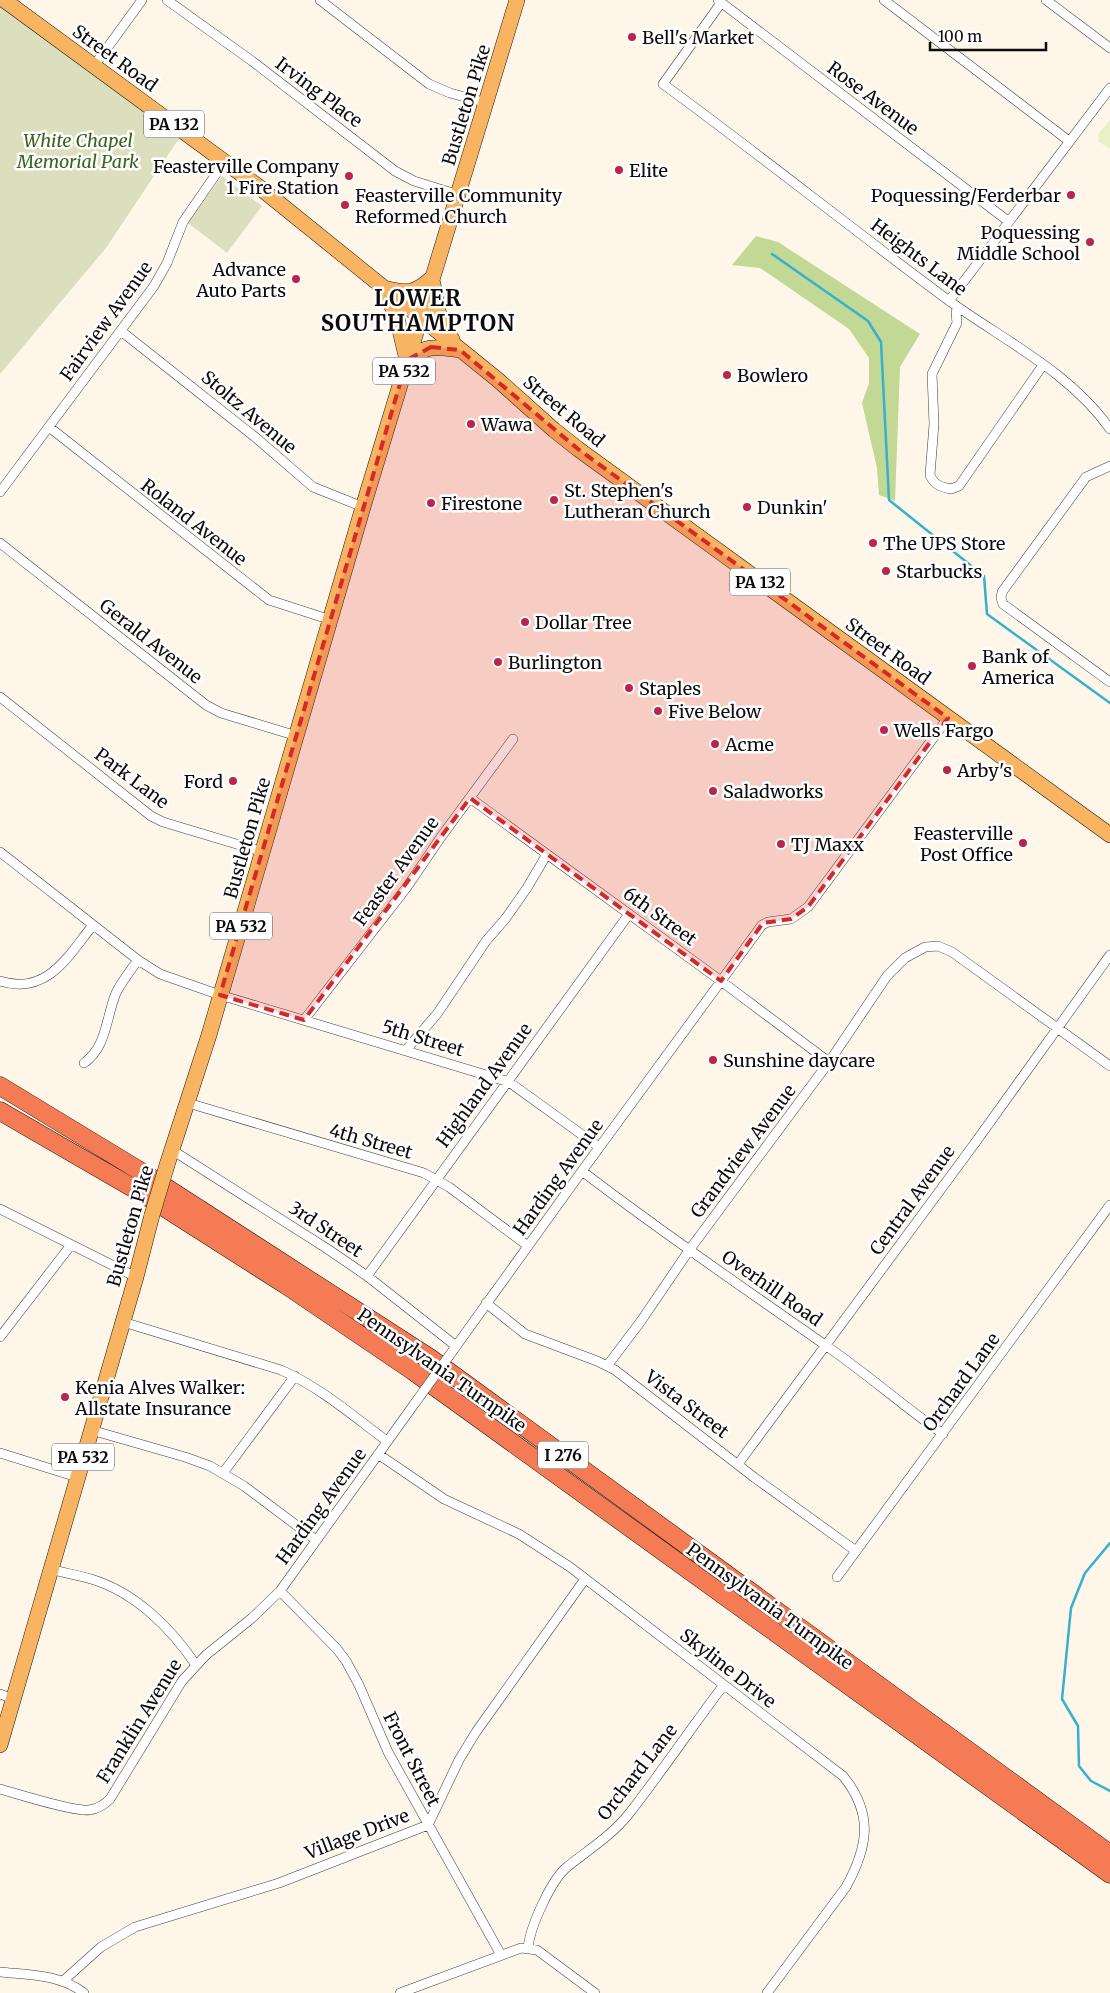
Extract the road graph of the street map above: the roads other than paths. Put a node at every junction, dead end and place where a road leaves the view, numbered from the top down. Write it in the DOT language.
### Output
graph roads {
  1 [pos="4,0"];
  2 [pos="142,0"];
  3 [pos="167,0"];
  4 [pos="320,0"];
  5 [pos="517,0"];
  6 [pos="884,0"];
  7 [pos="1046,0"];
  8 [pos="719,1"];
  9 [pos="1110,48"];
  10 [pos="94,66"];
  11 [pos="1110,88"];
  12 [pos="487,104"];
  13 [pos="1069,141"];
  14 [pos="225,161"];
  15 [pos="459,195"];
  16 [pos="1008,221"];
  17 [pos="432,278"];
  18 [pos="383,288"];
  19 [pos="949,301"];
  20 [pos="958,307"];
  21 [pos="420,318"];
  22 [pos="121,330"];
  23 [pos="460,350"];
  24 [pos="407,360"];
  25 [pos="1042,365"];
  26 [pos="49,427"];
  27 [pos="1110,429"];
  28 [pos="1110,466"];
  29 [pos="0,492"];
  30 [pos="363,507"];
  31 [pos="0,544"];
  32 [pos="331,620"];
  33 [pos="1110,682"];
  34 [pos="0,697"];
  35 [pos="948,718"];
  36 [pos="297,736"];
  37 [pos="513,739"];
  38 [pos="470,798"];
  39 [pos="1110,835"];
  40 [pos="0,852"];
  41 [pos="263,852"];
  42 [pos="547,854"];
  43 [pos="629,914"];
  44 [pos="93,925"];
  45 [pos="1110,955"];
  46 [pos="138,960"];
  47 [pos="0,981"];
  48 [pos="721,981"];
  49 [pos="220,995"];
  50 [pos="304,1020"];
  51 [pos="1058,1028"];
  52 [pos="406,1050"];
  53 [pos="829,1062"];
  54 [pos="84,1063"];
  55 [pos="1110,1066"];
  56 [pos="509,1082"];
  57 [pos="0,1086"];
  58 [pos="188,1103"];
  59 [pos="0,1110"];
  60 [pos="599,1147"];
  61 [pos="172,1150"];
  62 [pos="582,1171"];
  63 [pos="437,1180"];
  64 [pos="1110,1205"];
  65 [pos="0,1209"];
  66 [pos="71,1245"];
  67 [pos="528,1246"];
  68 [pos="690,1249"];
  69 [pos="367,1276"];
  70 [pos="136,1277"];
  71 [pos="486,1304"];
  72 [pos="123,1322"];
  73 [pos="0,1337"];
  74 [pos="826,1345"];
  75 [pos="456,1346"];
  76 [pos="606,1366"];
  77 [pos="295,1376"];
  78 [pos="91,1430"];
  79 [pos="943,1434"];
  80 [pos="387,1441"];
  81 [pos="0,1453"];
  82 [pos="378,1454"];
  83 [pos="738,1464"];
  84 [pos="223,1473"];
  85 [pos="77,1477"];
  86 [pos="316,1540"];
  87 [pos="856,1551"];
  88 [pos="50,1570"];
  89 [pos="837,1577"];
  90 [pos="585,1579"];
  91 [pos="280,1590"];
  92 [pos="196,1665"];
  93 [pos="723,1686"];
  94 [pos="7,1696"];
  95 [pos="0,1745"];
  96 [pos="0,1789"];
  97 [pos="428,1825"];
  98 [pos="1109,1853"];
  99 [pos="1107,1872"];
  100 [pos="528,1948"];
  101 [pos="501,1955"];
  102 [pos="0,1972"];
  103 [pos="64,1981"];
  104 [pos="84,1993"];
  105 [pos="400,1993"];
  106 [pos="595,1993"];
  107 [pos="767,1993"];
  1 -- 10 [label="main road, Street Road / PA 132"];
  2 -- 10 [label="street"];
  3 -- 15 [label="street, Irving Place"];
  4 -- 12 [label="street"];
  5 -- 12 [label="main road, Bustleton Pike / PA 532"];
  6 -- 13 [label="street"];
  7 -- 9 [label="street"];
  8 -- 16 [label="street, Rose Avenue"];
  8 -- 19 [label="street, Heights Lane"];
  10 -- 14 [label="main road, Street Road / PA 132"];
  11 -- 13 [label="street"];
  12 -- 15 [label="main road, Bustleton Pike / PA 532"];
  13 -- 16 [label="street"];
  14 -- 18 [label="main road, Street Road / PA 132"];
  14 -- 22 [label="street, Fairview Avenue"];
  15 -- 17 [label="main road, Bustleton Pike / PA 532"];
  16 -- 19 [label="street"];
  17 -- 18 [label="main road"];
  17 -- 21 [label="main road, Bustleton Pike / PA 532"];
  17 -- 23 [label="main road"];
  18 -- 21 [label="main road, Street Road / PA 132"];
  18 -- 24 [label="main road"];
  19 -- 20 [label="street, Heights Lane"];
  20 -- 25 [label="street, Heights Lane"];
  20 -- 25 [label="street"];
  21 -- 23 [label="main road, Street Road / PA 132"];
  21 -- 24 [label="main road, Bustleton Pike / PA 532"];
  22 -- 26 [label="street, Fairview Avenue"];
  22 -- 30 [label="street, Stoltz Avenue"];
  23 -- 24 [label="main road"];
  23 -- 35 [label="main road, Street Road / PA 132"];
  24 -- 30 [label="main road, Bustleton Pike / PA 532"];
  25 -- 27 [label="street, Heights Lane"];
  26 -- 29 [label="street, Fairview Avenue"];
  26 -- 32 [label="street, Roland Avenue"];
  28 -- 33 [label="street"];
  30 -- 32 [label="main road, Bustleton Pike / PA 532"];
  31 -- 36 [label="street, Gerald Avenue"];
  32 -- 36 [label="main road, Bustleton Pike / PA 532"];
  34 -- 41 [label="street, Park Lane"];
  35 -- 39 [label="main road, Street Road / PA 132"];
  35 -- 48 [label="street, Harding Avenue"];
  36 -- 41 [label="main road, Bustleton Pike / PA 532"];
  37 -- 38 [label="street, Feaster Avenue"];
  38 -- 42 [label="street, 6th Street"];
  38 -- 50 [label="street, Feaster Avenue"];
  40 -- 44 [label="street, 5th Street"];
  41 -- 49 [label="main road, Bustleton Pike / PA 532"];
  42 -- 43 [label="street, 6th Street"];
  42 -- 52 [label="street"];
  43 -- 48 [label="street, 6th Street"];
  43 -- 56 [label="street, Highland Avenue"];
  44 -- 46 [label="street, 5th Street"];
  44 -- 47 [label="street"];
  45 -- 51 [label="street, Central Avenue"];
  46 -- 49 [label="street, 5th Street"];
  46 -- 54 [label="street"];
  48 -- 53 [label="street, 6th Street"];
  48 -- 60 [label="street, Harding Avenue"];
  49 -- 50 [label="street, 5th Street"];
  49 -- 58 [label="main road, Bustleton Pike / PA 532"];
  50 -- 52 [label="street, 5th Street"];
  51 -- 53 [label="street, Grandview Avenue"];
  51 -- 55 [label="street"];
  51 -- 74 [label="street, Central Avenue"];
  52 -- 56 [label="street, 5th Street"];
  53 -- 68 [label="street, Grandview Avenue"];
  56 -- 60 [label="street, 5th Street"];
  56 -- 63 [label="street, Highland Avenue"];
  57 -- 98 [label="highway, Pennsylvania Turnpike / I 276"];
  58 -- 61 [label="main road, Bustleton Pike / PA 532"];
  58 -- 63 [label="street, 4th Street"];
  59 -- 99 [label="highway, Pennsylvania Turnpike / I 276"];
  60 -- 62 [label="street, Harding Avenue"];
  61 -- 69 [label="street, 3rd Street"];
  61 -- 70 [label="main road, Bustleton Pike / PA 532, bridge"];
  62 -- 67 [label="street, Harding Avenue"];
  62 -- 68 [label="street, Overhill Road"];
  63 -- 67 [label="street, 4th Street"];
  63 -- 69 [label="street, Highland Avenue"];
  64 -- 79 [label="street, Orchard Lane"];
  65 -- 66 [label="street"];
  66 -- 70 [label="street"];
  66 -- 73 [label="street"];
  67 -- 71 [label="street, Harding Avenue"];
  68 -- 74 [label="street, Overhill Road"];
  68 -- 76 [label="street, Grandview Avenue"];
  69 -- 75 [label="street, 3rd Street"];
  70 -- 72 [label="main road, Bustleton Pike / PA 532"];
  71 -- 75 [label="street, Harding Avenue"];
  71 -- 76 [label="street, Vista Street"];
  72 -- 77 [label="street"];
  72 -- 78 [label="main road, Bustleton Pike / PA 532"];
  74 -- 79 [label="street, Overhill Road"];
  74 -- 83 [label="street, Central Avenue"];
  75 -- 80 [label="street, Harding Avenue, bridge"];
  76 -- 83 [label="street, Vista Street"];
  77 -- 80 [label="street"];
  77 -- 84 [label="street"];
  78 -- 84 [label="street"];
  78 -- 85 [label="main road, Bustleton Pike / PA 532"];
  79 -- 87 [label="street, Orchard Lane"];
  80 -- 82 [label="street, Harding Avenue"];
  81 -- 85 [label="street"];
  82 -- 86 [label="street, Harding Avenue"];
  82 -- 90 [label="street, Skyline Drive"];
  83 -- 87 [label="street, Vista Street"];
  84 -- 86 [label="street"];
  85 -- 88 [label="main road, Bustleton Pike / PA 532"];
  86 -- 91 [label="street, Harding Avenue"];
  87 -- 89 [label="street, Orchard Lane"];
  88 -- 92 [label="street, Franklin Avenue"];
  88 -- 94 [label="main road, Bustleton Pike / PA 532"];
  90 -- 93 [label="street, Skyline Drive"];
  90 -- 97 [label="street, Village Drive"];
  91 -- 92 [label="street, Harding Avenue"];
  91 -- 97 [label="street, Front Street"];
  92 -- 96 [label="street, Franklin Avenue"];
  93 -- 100 [label="street, Orchard Lane"];
  93 -- 107 [label="street, Skyline Drive"];
  94 -- 95 [label="main road, Bustleton Pike / PA 532"];
  97 -- 101 [label="street, Front Street"];
  97 -- 103 [label="street, Village Drive"];
  100 -- 101 [label="street"];
  100 -- 106 [label="street"];
  101 -- 105 [label="street"];
  102 -- 103 [label="street"];
  103 -- 104 [label="street"];
}
